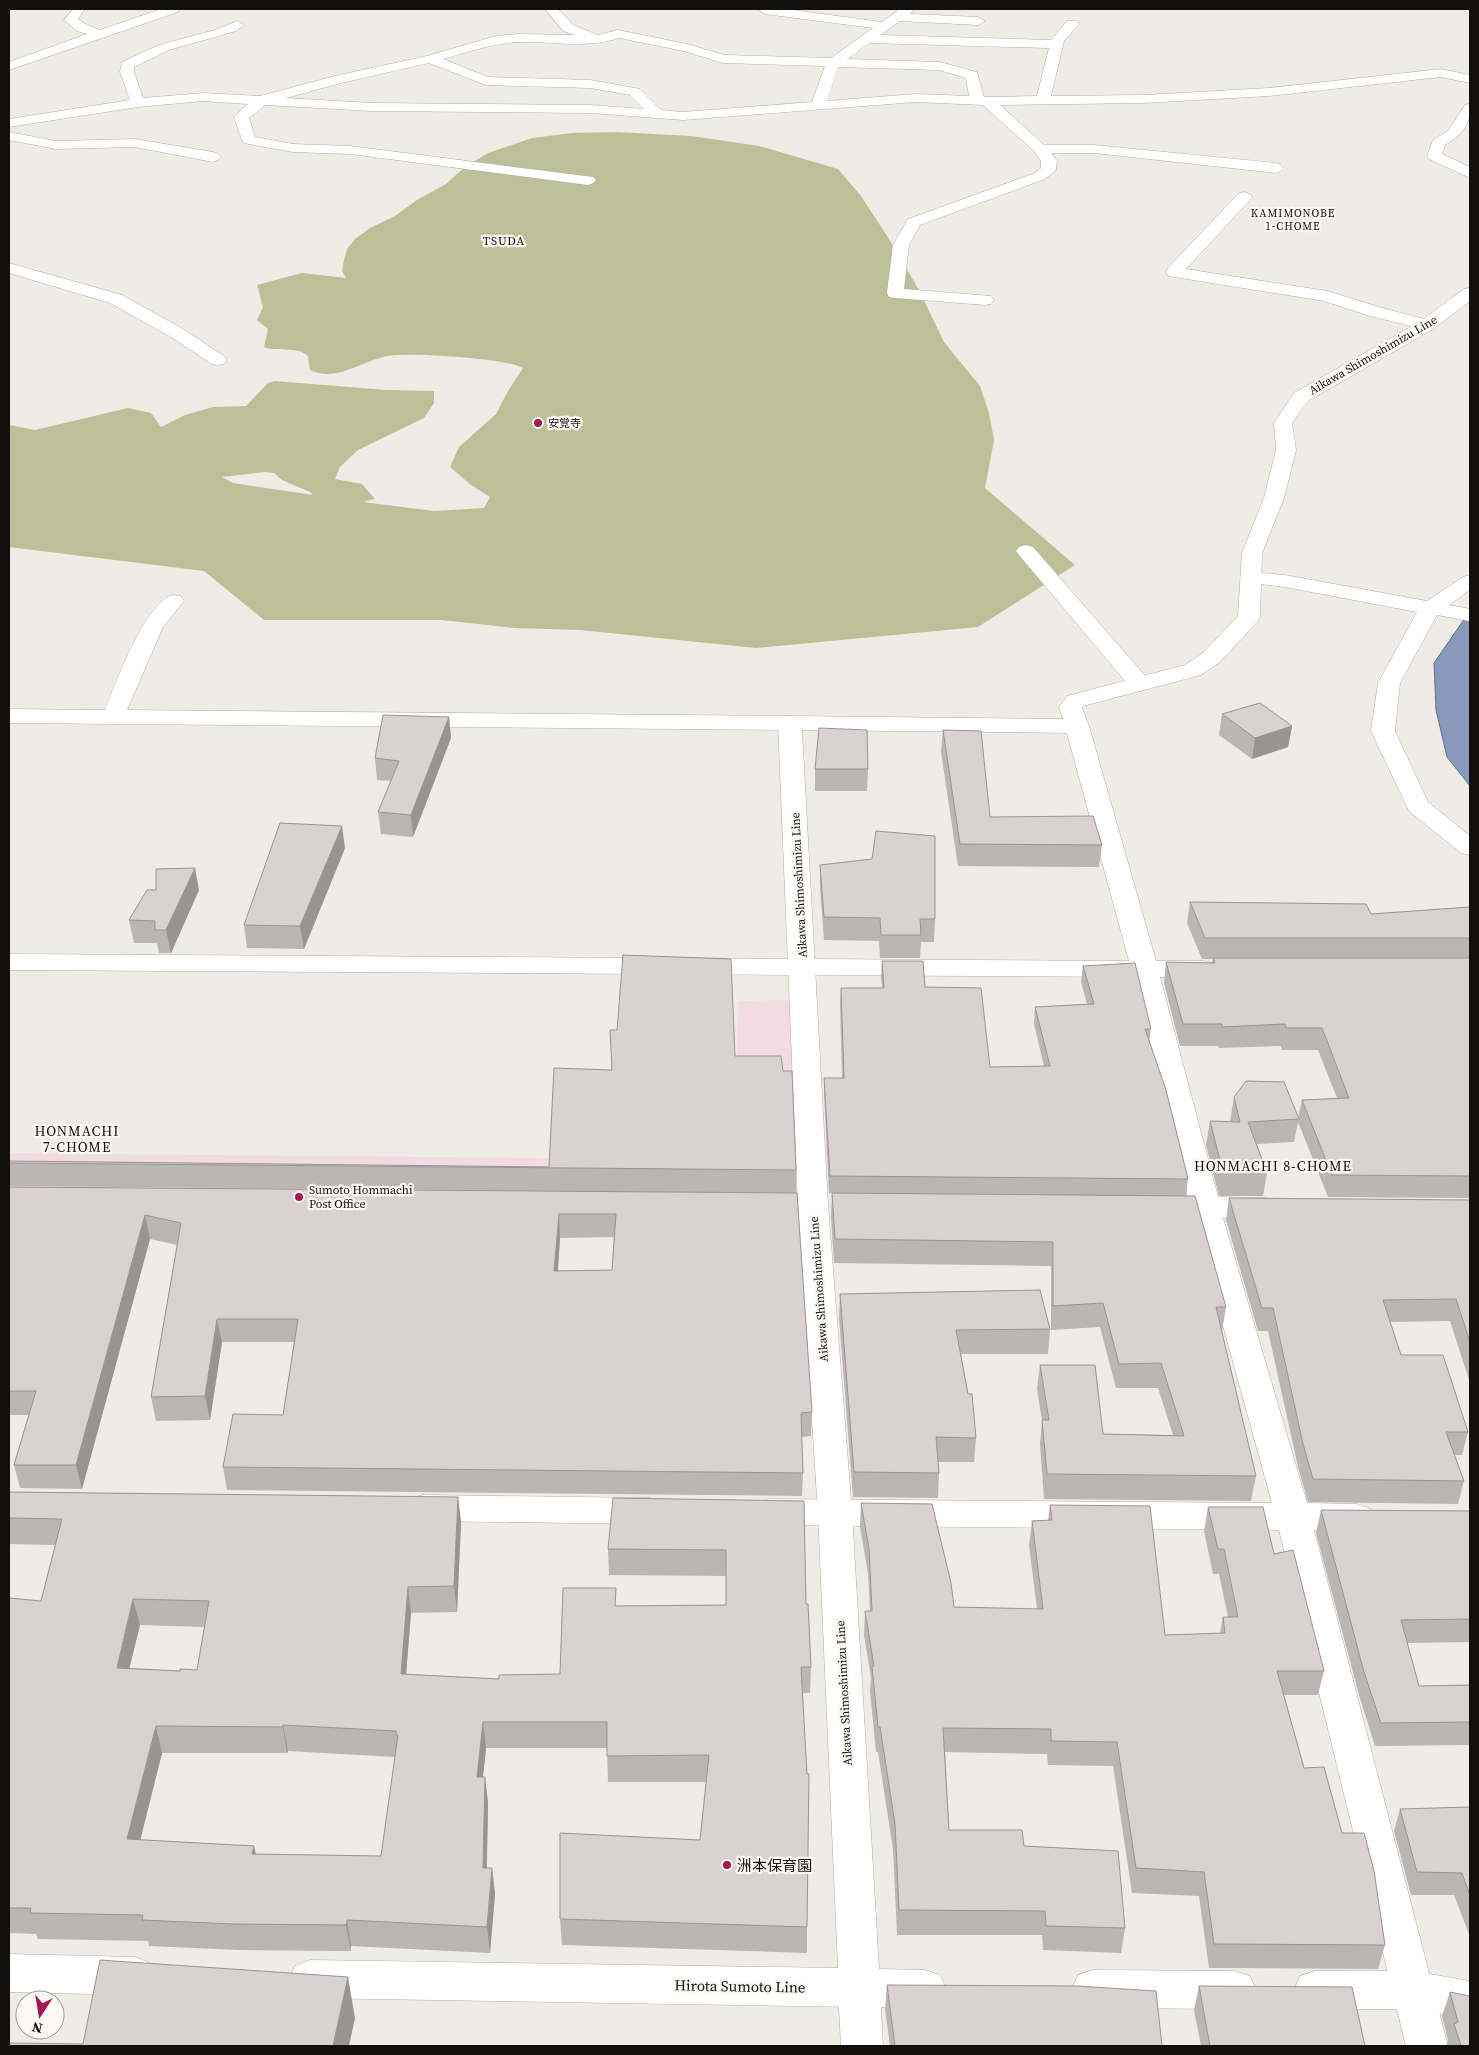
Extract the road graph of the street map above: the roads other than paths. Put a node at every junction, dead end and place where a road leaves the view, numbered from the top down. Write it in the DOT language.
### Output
graph roads {
  1 [pos="79,9"];
  2 [pos="173,9"];
  3 [pos="552,9"];
  4 [pos="766,10"];
  5 [pos="903,13"];
  6 [pos="979,15"];
  7 [pos="1072,24"];
  8 [pos="236,25"];
  9 [pos="884,26"];
  10 [pos="98,34"];
  11 [pos="604,39"];
  12 [pos="867,39"];
  13 [pos="976,41"];
  14 [pos="1058,44"];
  15 [pos="430,60"];
  16 [pos="833,63"];
  17 [pos="9,66"];
  18 [pos="972,76"];
  19 [pos="1470,79"];
  20 [pos="262,100"];
  21 [pos="982,100"];
  22 [pos="1043,101"];
  23 [pos="138,103"];
  24 [pos="818,105"];
  25 [pos="1470,108"];
  26 [pos="657,114"];
  27 [pos="9,124"];
  28 [pos="9,136"];
  29 [pos="1040,149"];
  30 [pos="213,157"];
  31 [pos="1276,168"];
  32 [pos="1470,173"];
  33 [pos="588,180"];
  34 [pos="1244,197"];
  35 [pos="9,268"];
  36 [pos="1470,293"];
  37 [pos="985,300"];
  38 [pos="1427,325"];
  39 [pos="218,360"];
  40 [pos="1026,551"];
  41 [pos="1251,578"];
  42 [pos="1470,581"];
  43 [pos="173,601"];
  44 [pos="1430,608"];
  45 [pos="1470,614"];
  46 [pos="1139,683"];
  47 [pos="9,716"];
  48 [pos="113,717"];
  49 [pos="790,723"];
  50 [pos="1077,726"];
  51 [pos="1470,848"];
  52 [pos="9,962"];
  53 [pos="803,968"];
  54 [pos="1225,969"];
  55 [pos="1145,970"];
  56 [pos="1136,1207"];
  57 [pos="1205,1207"];
  58 [pos="1293,1208"];
  59 [pos="397,1508"];
  60 [pos="676,1511"];
  61 [pos="736,1512"];
  62 [pos="835,1513"];
  63 [pos="1293,1516"];
  64 [pos="1391,1518"];
  65 [pos="9,1973"];
  66 [pos="167,1976"];
  67 [pos="276,1978"];
  68 [pos="859,1988"];
  69 [pos="958,1989"];
  70 [pos="1056,1989"];
  71 [pos="1412,1990"];
  72 [pos="1470,2000"];
  73 [pos="862,2046"];
  74 [pos="1427,2046"];
  1 -- 10 [label="street"];
  2 -- 10 [label="street"];
  3 -- 11 [label="street"];
  4 -- 9 [label="street"];
  5 -- 6 [label="street"];
  5 -- 9 [label="street"];
  6 -- 13 [label="street"];
  7 -- 14 [label="street"];
  8 -- 23 [label="street"];
  9 -- 12 [label="street"];
  10 -- 17 [label="street"];
  11 -- 15 [label="street"];
  11 -- 16 [label="street"];
  12 -- 13 [label="street"];
  12 -- 16 [label="street"];
  13 -- 14 [label="street"];
  13 -- 18 [label="street"];
  14 -- 22 [label="street"];
  15 -- 20 [label="street"];
  15 -- 26 [label="street"];
  16 -- 18 [label="street"];
  16 -- 24 [label="street"];
  18 -- 21 [label="street"];
  19 -- 22 [label="street"];
  20 -- 23 [label="street"];
  20 -- 26 [label="street"];
  20 -- 33 [label="street"];
  21 -- 22 [label="street"];
  21 -- 24 [label="street"];
  21 -- 29 [label="street"];
  23 -- 27 [label="street"];
  24 -- 26 [label="street"];
  25 -- 32 [label="street"];
  28 -- 30 [label="street"];
  29 -- 31 [label="street"];
  29 -- 37 [label="street"];
  34 -- 38 [label="street"];
  35 -- 39 [label="street"];
  36 -- 38 [label="street, Aikawa Shimoshimizu Line"];
  38 -- 41 [label="street, Aikawa Shimoshimizu Line"];
  40 -- 46 [label="street"];
  41 -- 44 [label="street"];
  41 -- 46 [label="street, Aikawa Shimoshimizu Line"];
  42 -- 44 [label="street"];
  43 -- 48 [label="street"];
  44 -- 45 [label="street"];
  44 -- 51 [label="street"];
  46 -- 50 [label="street, Aikawa Shimoshimizu Line"];
  47 -- 48 [label="street"];
  48 -- 49 [label="street"];
  49 -- 50 [label="street"];
  49 -- 53 [label="street, Aikawa Shimoshimizu Line"];
  50 -- 55 [label="street"];
  52 -- 53 [label="street"];
  53 -- 55 [label="street"];
  53 -- 62 [label="street, Aikawa Shimoshimizu Line"];
  54 -- 55 [label="street"];
  55 -- 57 [label="street"];
  56 -- 57 [label="street"];
  57 -- 58 [label="street"];
  57 -- 63 [label="street"];
  59 -- 60 [label="street"];
  61 -- 62 [label="street"];
  62 -- 63 [label="street"];
  62 -- 68 [label="street, Aikawa Shimoshimizu Line"];
  63 -- 64 [label="street"];
  63 -- 71 [label="street"];
  65 -- 66 [label="street"];
  67 -- 68 [label="street, Hirota Sumoto Line"];
  68 -- 69 [label="street, Hirota Sumoto Line"];
  68 -- 73 [label="street, Aikawa Shimoshimizu Line"];
  70 -- 71 [label="street"];
  71 -- 72 [label="street"];
  71 -- 74 [label="street"];
}
